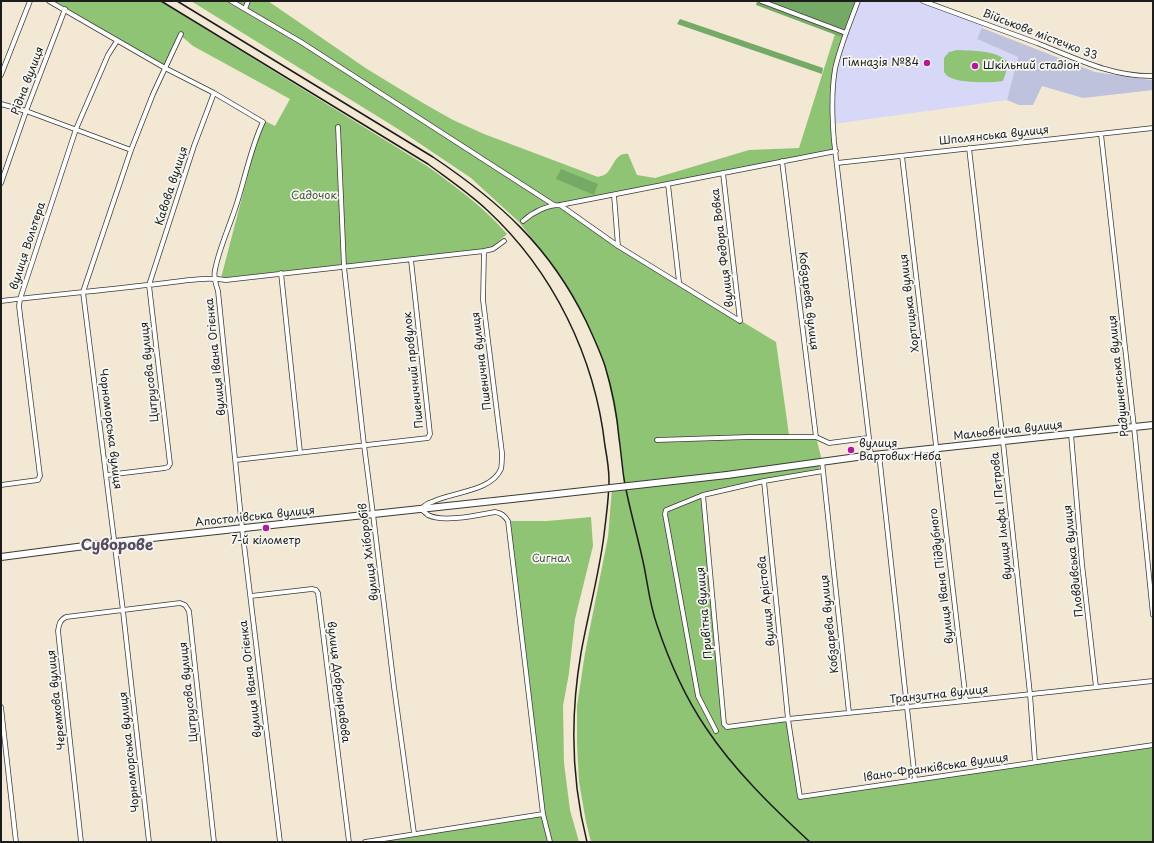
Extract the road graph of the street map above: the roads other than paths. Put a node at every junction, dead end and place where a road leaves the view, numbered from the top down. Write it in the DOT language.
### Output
graph roads {
  1 [pos="30,1"];
  2 [pos="49,1"];
  3 [pos="231,1"];
  4 [pos="248,1"];
  5 [pos="761,1"];
  6 [pos="858,1"];
  7 [pos="923,1"];
  8 [pos="65,9"];
  9 [pos="245,9"];
  10 [pos="846,33"];
  11 [pos="181,34"];
  12 [pos="118,40"];
  13 [pos="165,68"];
  14 [pos="1,75"];
  15 [pos="1153,76"];
  16 [pos="214,93"];
  17 [pos="1,104"];
  18 [pos="26,111"];
  19 [pos="338,126"];
  20 [pos="1153,128"];
  21 [pos="76,129"];
  22 [pos="1101,134"];
  23 [pos="969,148"];
  24 [pos="131,150"];
  25 [pos="836,151"];
  26 [pos="902,156"];
  27 [pos="782,161"];
  28 [pos="837,163"];
  29 [pos="723,173"];
  30 [pos="1,183"];
  31 [pos="668,184"];
  32 [pos="614,195"];
  33 [pos="554,205"];
  34 [pos="560,205"];
  35 [pos="523,221"];
  36 [pos="504,241"];
  37 [pos="618,246"];
  38 [pos="484,251"];
  39 [pos="411,260"];
  40 [pos="344,267"];
  41 [pos="281,273"];
  42 [pos="214,278"];
  43 [pos="679,282"];
  44 [pos="149,285"];
  45 [pos="83,292"];
  46 [pos="20,299"];
  47 [pos="1,301"];
  48 [pos="1153,425"];
  49 [pos="1134,428"];
  50 [pos="1071,434"];
  51 [pos="816,437"];
  52 [pos="868,438"];
  53 [pos="657,440"];
  54 [pos="1003,442"];
  55 [pos="364,445"];
  56 [pos="936,449"];
  57 [pos="300,452"];
  58 [pos="879,454"];
  59 [pos="868,455"];
  60 [pos="236,460"];
  61 [pos="822,462"];
  62 [pos="823,471"];
  63 [pos="107,475"];
  64 [pos="764,481"];
  65 [pos="1,485"];
  66 [pos="703,495"];
  67 [pos="421,509"];
  68 [pos="373,514"];
  69 [pos="242,528"];
  70 [pos="115,542"];
  71 [pos="1,557"];
  72 [pos="251,596"];
  73 [pos="123,611"];
  74 [pos="1153,615"];
  75 [pos="1153,681"];
  76 [pos="1096,687"];
  77 [pos="1030,694"];
  78 [pos="966,701"];
  79 [pos="1,708"];
  80 [pos="907,708"];
  81 [pos="848,713"];
  82 [pos="788,719"];
  83 [pos="727,727"];
  84 [pos="716,731"];
  85 [pos="1153,745"];
  86 [pos="1035,762"];
  87 [pos="915,780"];
  88 [pos="543,814"];
  89 [pos="414,833"];
  90 [pos="16,842"];
  91 [pos="81,842"];
  92 [pos="149,842"];
  93 [pos="214,842"];
  94 [pos="280,842"];
  95 [pos="349,842"];
  96 [pos="365,842"];
  97 [pos="550,842"];
  1 -- 14 [label="street"];
  2 -- 8 [label="street, вулиця Івана Огієнка"];
  3 -- 9 [label="street"];
  4 -- 9 [label="street"];
  5 -- 10 [label="street"];
  6 -- 10 [label="street"];
  7 -- 15 [label="street, Військове містечко 33"];
  8 -- 12 [label="street, вулиця Івана Огієнка"];
  8 -- 18 [label="street, Рідна вулиця"];
  9 -- 33 [label="street"];
  10 -- 25 [label="street"];
  11 -- 13 [label="street, Чорноморська вулиця"];
  12 -- 13 [label="street, вулиця Івана Огієнка"];
  12 -- 21 [label="street, вулиця Вольтера"];
  13 -- 16 [label="street, вулиця Івана Огієнка"];
  13 -- 24 [label="street, Чорноморська вулиця"];
  16 -- 42 [label="street, вулиця Івана Огієнка"];
  16 -- 44 [label="street, Кавова вулиця"];
  17 -- 18 [label="street"];
  18 -- 21 [label="street"];
  18 -- 30 [label="street, Рідна вулиця"];
  19 -- 40 [label="street, вулиця Хліборобів"];
  20 -- 22 [label="street, Шполянська вулиця"];
  21 -- 24 [label="street"];
  21 -- 46 [label="street, вулиця Вольтера"];
  22 -- 23 [label="street, Шполянська вулиця"];
  22 -- 49 [label="street, Радушненська вулиця"];
  23 -- 26 [label="street, Шполянська вулиця"];
  23 -- 54 [label="street, вулиця Ільфа І Петрова"];
  24 -- 45 [label="street, Чорноморська вулиця"];
  25 -- 27 [label="street"];
  25 -- 28 [label="street"];
  26 -- 28 [label="street, Шполянська вулиця"];
  26 -- 56 [label="street, Хортицька вулиця"];
  27 -- 29 [label="street"];
  27 -- 51 [label="street, Кобзарева вулиця"];
  28 -- 52 [label="street"];
  29 -- 31 [label="street"];
  29 -- 43 [label="street, вулиця Федора Вовка"];
  31 -- 32 [label="street"];
  31 -- 43 [label="street"];
  32 -- 34 [label="street"];
  32 -- 37 [label="street"];
  33 -- 34 [label="street"];
  33 -- 35 [label="street"];
  34 -- 37 [label="street"];
  36 -- 38 [label="street"];
  37 -- 43 [label="street"];
  38 -- 39 [label="street"];
  38 -- 67 [label="street, Пшенична вулиця"];
  39 -- 40 [label="street"];
  39 -- 55 [label="street, Пшеничний провулок"];
  40 -- 41 [label="street"];
  40 -- 55 [label="street, вулиця Хліборобів"];
  41 -- 42 [label="street"];
  41 -- 57 [label="street"];
  42 -- 44 [label="street"];
  42 -- 60 [label="street, вулиця Івана Огієнка"];
  44 -- 45 [label="street"];
  44 -- 63 [label="street, Цитрусова вулиця"];
  45 -- 46 [label="street"];
  45 -- 63 [label="street, Чорноморська вулиця"];
  46 -- 47 [label="street"];
  46 -- 65 [label="street, вулиця Вольтера"];
  48 -- 49 [label="street, Мальовнича вулиця"];
  49 -- 50 [label="street, Мальовнича вулиця"];
  49 -- 74 [label="street, Радушненська вулиця"];
  50 -- 54 [label="street, Мальовнича вулиця"];
  50 -- 76 [label="street, Пловдивська вулиця"];
  51 -- 52 [label="street"];
  51 -- 53 [label="street"];
  52 -- 59 [label="street"];
  54 -- 56 [label="street, Мальовнича вулиця"];
  54 -- 77 [label="street, вулиця Ільфа І Петрова"];
  55 -- 57 [label="street"];
  55 -- 68 [label="street, вулиця Хліборобів"];
  56 -- 58 [label="street, Мальовнича вулиця"];
  56 -- 78 [label="street, вулиця Івана Піддубного"];
  57 -- 60 [label="street"];
  58 -- 59 [label="street, Мальовнича вулиця"];
  58 -- 80 [label="street"];
  59 -- 61 [label="street"];
  60 -- 69 [label="street, вулиця Івана Огієнка"];
  61 -- 62 [label="street, Кобзарева вулиця"];
  61 -- 67 [label="street, Апостолівська вулиця, bridge"];
  62 -- 64 [label="street"];
  62 -- 81 [label="street, Кобзарева вулиця"];
  63 -- 70 [label="street, Чорноморська вулиця"];
  64 -- 66 [label="street"];
  64 -- 82 [label="street, вулиця Арістова"];
  66 -- 83 [label="street, Привітна вулиця"];
  66 -- 84 [label="street"];
  67 -- 68 [label="street, Апостолівська вулиця"];
  67 -- 88 [label="street"];
  68 -- 69 [label="street, Апостолівська вулиця"];
  68 -- 89 [label="street, вулиця Хліборобів"];
  69 -- 70 [label="street, Апостолівська вулиця"];
  69 -- 72 [label="street, вулиця Івана Огієнка"];
  70 -- 71 [label="street, Апостолівська вулиця"];
  70 -- 73 [label="street, Чорноморська вулиця"];
  72 -- 94 [label="street, вулиця Івана Огієнка"];
  72 -- 95 [label="street, вулиця Добронравова"];
  73 -- 91 [label="street, Черемхова вулиця"];
  73 -- 92 [label="street, Чорноморська вулиця"];
  73 -- 93 [label="street, Цитрусова вулиця"];
  75 -- 76 [label="street, Транзитна вулиця"];
  76 -- 77 [label="street, Транзитна вулиця"];
  77 -- 78 [label="street, Транзитна вулиця"];
  77 -- 86 [label="street, вулиця Ільфа І Петрова"];
  78 -- 80 [label="street, Транзитна вулиця"];
  79 -- 90 [label="street"];
  80 -- 81 [label="street, Транзитна вулиця"];
  80 -- 87 [label="street"];
  81 -- 82 [label="street, Транзитна вулиця"];
  82 -- 83 [label="street, Транзитна вулиця"];
  82 -- 87 [label="street, Івано-Франківська вулиця"];
  85 -- 86 [label="street, Івано-Франківська вулиця"];
  86 -- 87 [label="street, Івано-Франківська вулиця"];
  88 -- 89 [label="street"];
  88 -- 97 [label="street"];
  89 -- 96 [label="street"];
}
